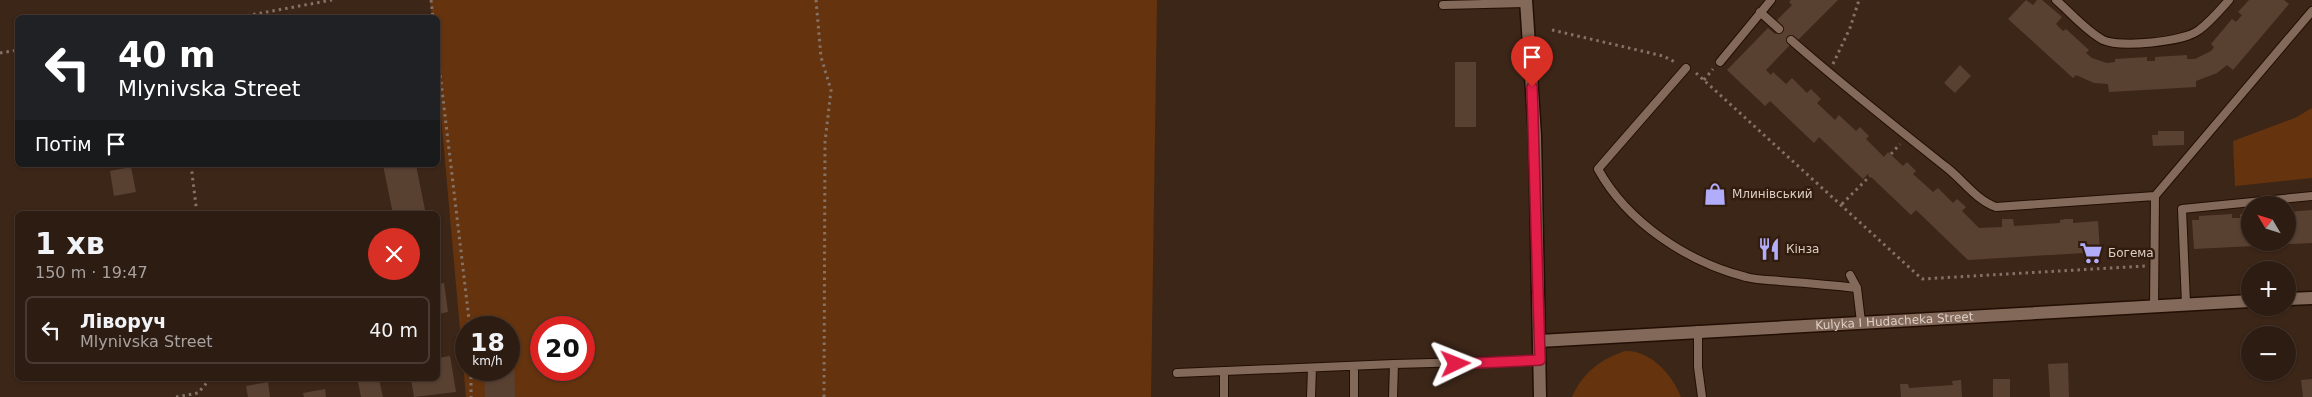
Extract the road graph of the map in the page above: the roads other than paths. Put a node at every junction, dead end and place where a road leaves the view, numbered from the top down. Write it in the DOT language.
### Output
graph roads {
  1 [pos="1771,0"];
  2 [pos="2056,0"];
  3 [pos="2229,0"];
  4 [pos="1526,2"];
  5 [pos="1442,5"];
  6 [pos="2312,11"];
  7 [pos="1760,12"];
  8 [pos="1779,29"];
  9 [pos="1791,40"];
  10 [pos="1720,62"];
  11 [pos="1686,68"];
  12 [pos="2155,196"];
  13 [pos="2312,196"];
  14 [pos="1850,275"];
  15 [pos="1857,288"];
  16 [pos="2312,298"];
  17 [pos="2296,299"];
  18 [pos="2241,301"];
  19 [pos="2186,304"];
  20 [pos="2154,307"];
  21 [pos="1861,322"];
  22 [pos="1698,330"];
  23 [pos="1540,341"];
  24 [pos="1540,360"];
  25 [pos="1394,364"];
  26 [pos="1354,366"];
  27 [pos="1312,368"];
  28 [pos="1224,372"];
  29 [pos="1177,374"];
  30 [pos="1224,397"];
  31 [pos="1311,397"];
  32 [pos="1354,397"];
  33 [pos="1393,397"];
  34 [pos="1540,397"];
  35 [pos="1702,397"];
  1 -- 7 [label="lane"];
  2 -- 3 [label="lane"];
  4 -- 5 [label="lane"];
  4 -- 23 [label="main road"];
  6 -- 12 [label="lane"];
  7 -- 8 [label="lane"];
  7 -- 10 [label="lane"];
  9 -- 12 [label="lane"];
  11 -- 15 [label="lane"];
  12 -- 20 [label="lane"];
  13 -- 19 [label="lane"];
  14 -- 15 [label="lane"];
  15 -- 21 [label="lane"];
  16 -- 17 [label="main road"];
  18 -- 19 [label="main road, Kulyka I Hudacheka Street"];
  19 -- 20 [label="main road, Kulyka I Hudacheka Street"];
  20 -- 21 [label="main road, Kulyka I Hudacheka Street"];
  21 -- 22 [label="main road, Kulyka I Hudacheka Street"];
  22 -- 23 [label="main road, Kulyka I Hudacheka Street"];
  22 -- 35 [label="lane"];
  23 -- 24 [label="main road"];
  24 -- 25 [label="lane"];
  24 -- 34 [label="main road"];
  25 -- 26 [label="lane"];
  25 -- 33 [label="lane"];
  26 -- 27 [label="lane"];
  26 -- 32 [label="lane"];
  27 -- 28 [label="lane"];
  27 -- 31 [label="lane"];
  28 -- 29 [label="lane"];
  28 -- 30 [label="lane"];
}
